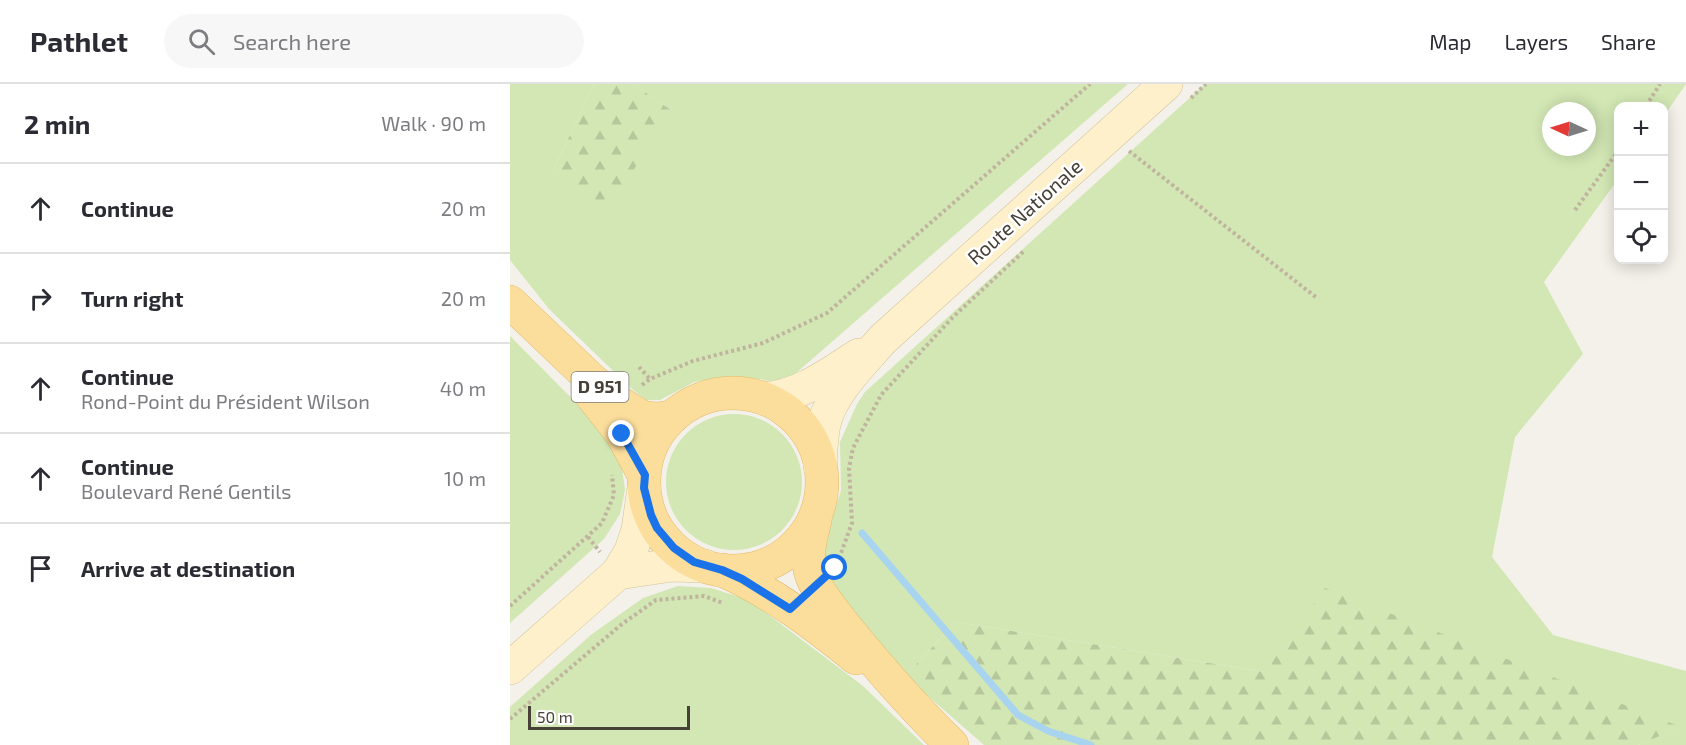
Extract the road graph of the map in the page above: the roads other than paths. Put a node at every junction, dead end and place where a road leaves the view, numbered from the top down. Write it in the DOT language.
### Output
graph roads {
  1 [pos="1178,92"];
  2 [pos="510,302"];
  3 [pos="540,332"];
  4 [pos="883,339"];
  5 [pos="766,399"];
  6 [pos="672,417"];
  7 [pos="820,466"];
  8 [pos="644,481"];
  9 [pos="816,512"];
  10 [pos="609,562"];
  11 [pos="714,568"];
  12 [pos="510,668"];
  13 [pos="906,699"];
  14 [pos="952,745"];
  1 -- 4 [label="main road, Route Nationale"];
  2 -- 3 [label="main road, D 951"];
  3 -- 6 [label="main road, D 951"];
  3 -- 8 [label="main road, D 951"];
  4 -- 5 [label="main road, Route Nationale"];
  4 -- 7 [label="main road, Route Nationale"];
  5 -- 6 [label="main road"];
  5 -- 7 [label="main road"];
  6 -- 8 [label="main road"];
  7 -- 9 [label="main road"];
  8 -- 10 [label="main road"];
  8 -- 11 [label="main road"];
  9 -- 11 [label="main road"];
  9 -- 13 [label="main road"];
  10 -- 11 [label="main road"];
  10 -- 12 [label="main road"];
  11 -- 13 [label="main road"];
  13 -- 14 [label="main road"];
}
